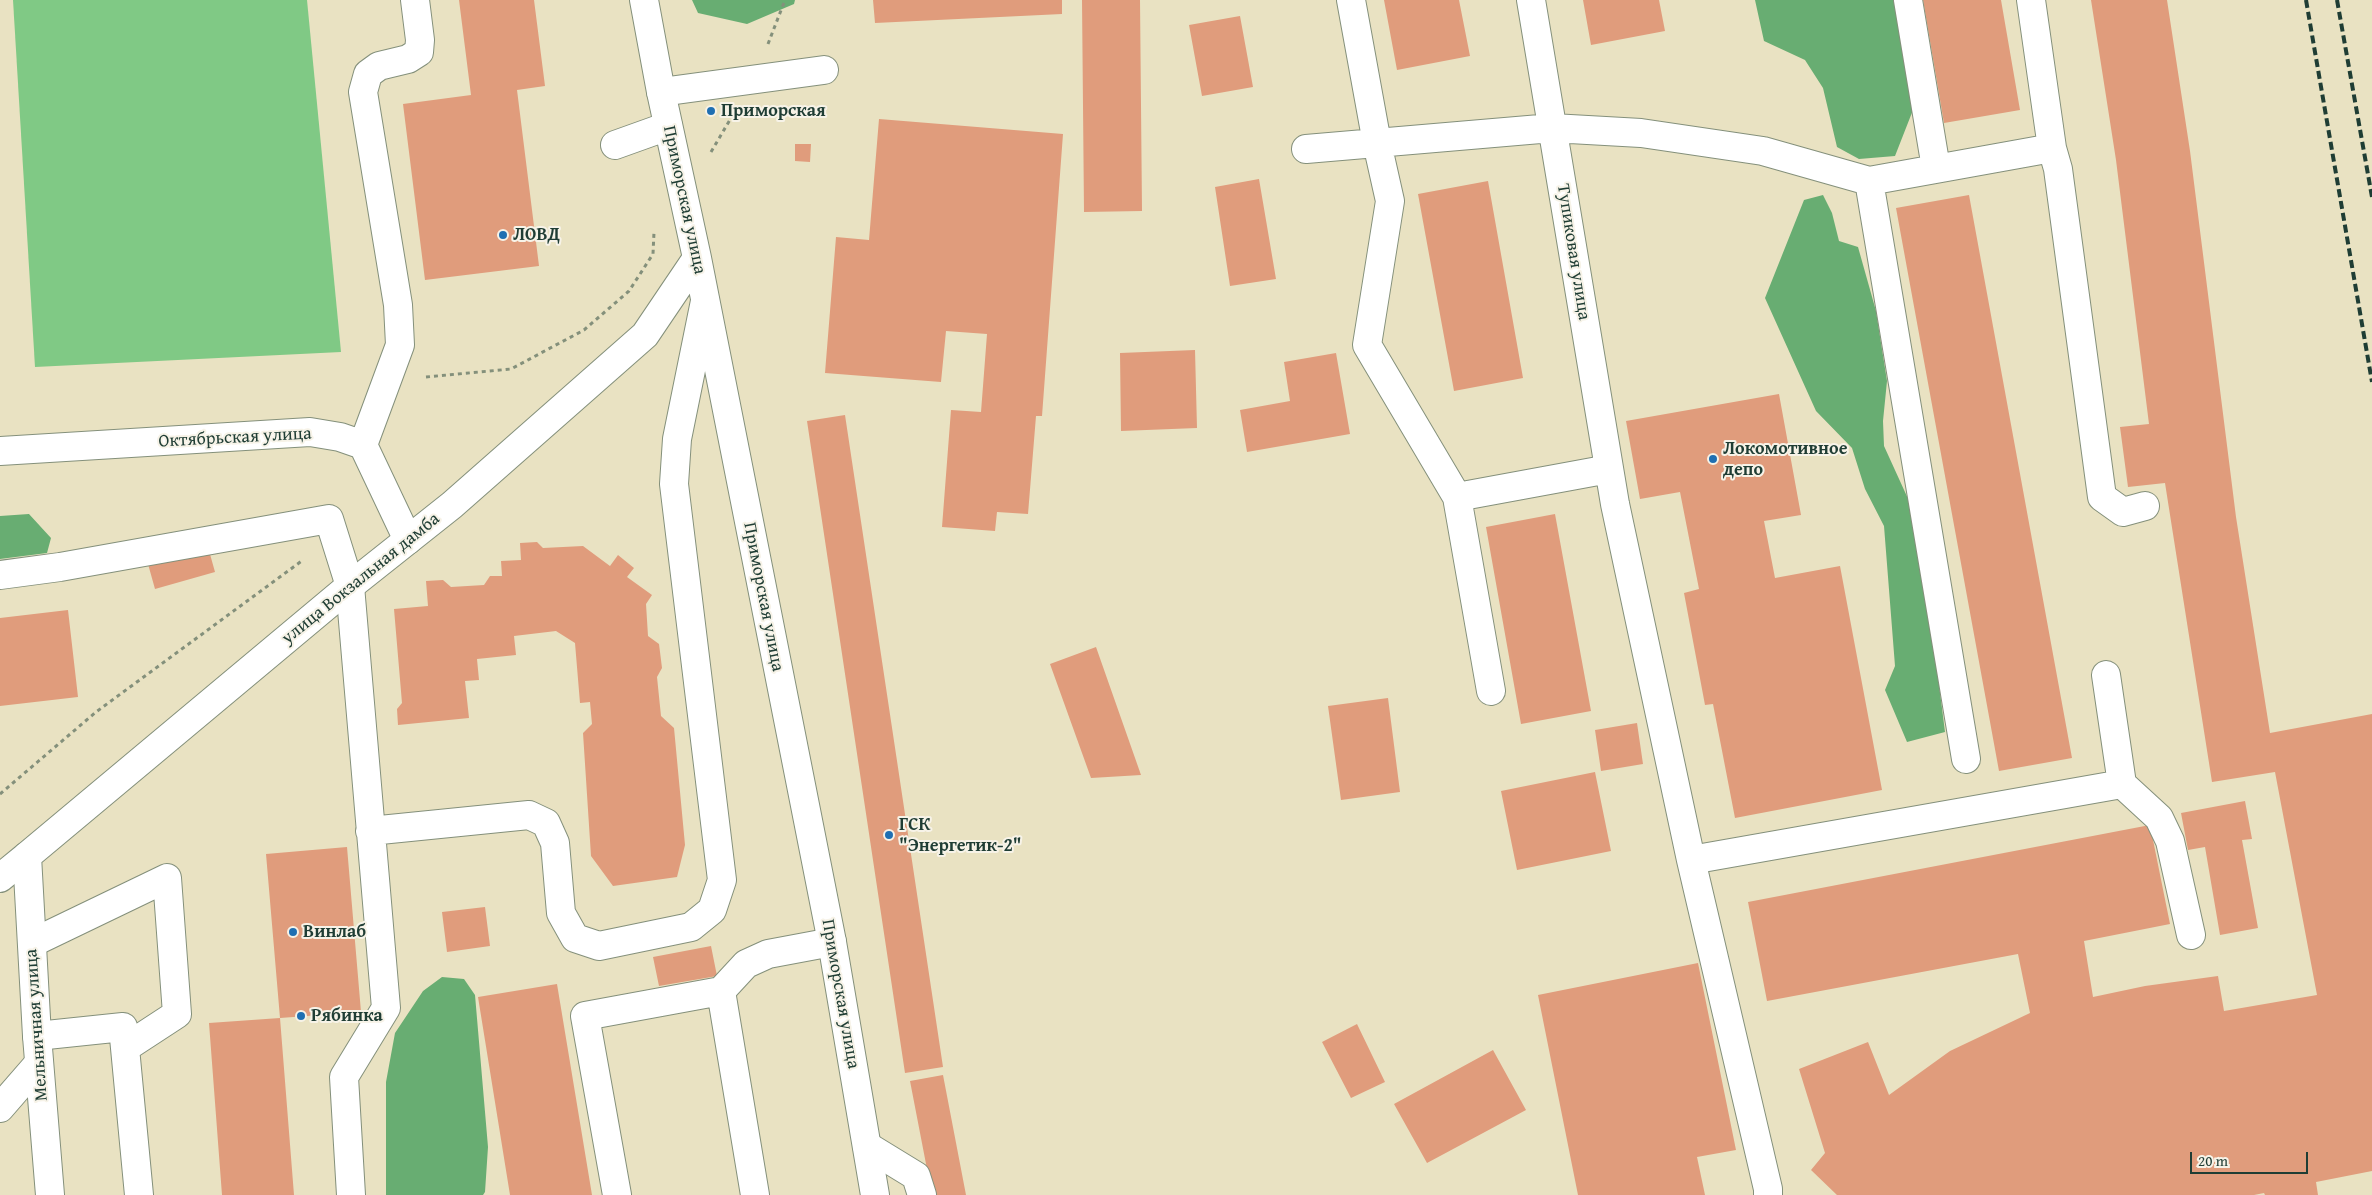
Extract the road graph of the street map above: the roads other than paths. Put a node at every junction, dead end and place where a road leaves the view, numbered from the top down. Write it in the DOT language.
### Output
graph roads {
  1 [pos="415,0"];
  2 [pos="644,0"];
  3 [pos="1351,0"];
  4 [pos="1531,0"];
  5 [pos="1908,0"];
  6 [pos="2031,0"];
  7 [pos="824,70"];
  8 [pos="661,92"];
  9 [pos="668,126"];
  10 [pos="1552,128"];
  11 [pos="1377,143"];
  12 [pos="615,146"];
  13 [pos="1306,149"];
  14 [pos="2055,159"];
  15 [pos="1936,168"];
  16 [pos="1869,181"];
  17 [pos="697,258"];
  18 [pos="705,302"];
  19 [pos="363,445"];
  20 [pos="0,451"];
  21 [pos="1609,469"];
  22 [pos="1457,497"];
  23 [pos="2145,506"];
  24 [pos="408,540"];
  25 [pos="0,575"];
  26 [pos="350,586"];
  27 [pos="2106,675"];
  28 [pos="1491,691"];
  29 [pos="1966,759"];
  30 [pos="2122,784"];
  31 [pos="370,831"];
  32 [pos="27,856"];
  33 [pos="1691,860"];
  34 [pos="0,878"];
  35 [pos="2191,935"];
  36 [pos="832,942"];
  37 [pos="32,943"];
  38 [pos="721,991"];
  39 [pos="125,1048"];
  40 [pos="38,1050"];
  41 [pos="0,1108"];
  42 [pos="866,1146"];
  43 [pos="50,1195"];
  44 [pos="140,1195"];
  45 [pos="352,1195"];
  46 [pos="617,1195"];
  47 [pos="755,1195"];
  48 [pos="875,1195"];
  49 [pos="922,1195"];
  50 [pos="1768,1195"];
  1 -- 19 [label="main road"];
  2 -- 8 [label="main road, Приморская улица"];
  3 -- 11 [label="main road"];
  4 -- 10 [label="main road, Тупиковая улица"];
  5 -- 15 [label="main road"];
  6 -- 14 [label="main road"];
  7 -- 8 [label="main road"];
  8 -- 9 [label="main road, Приморская улица"];
  9 -- 12 [label="main road"];
  9 -- 17 [label="main road, Приморская улица"];
  10 -- 11 [label="main road"];
  10 -- 16 [label="main road"];
  10 -- 21 [label="main road, Тупиковая улица"];
  11 -- 13 [label="main road"];
  11 -- 22 [label="main road"];
  14 -- 15 [label="main road"];
  14 -- 23 [label="main road"];
  15 -- 16 [label="main road"];
  16 -- 29 [label="main road"];
  17 -- 18 [label="main road, Приморская улица"];
  17 -- 24 [label="main road, улица Вокзальная дамба"];
  18 -- 31 [label="main road"];
  18 -- 36 [label="main road, Приморская улица"];
  19 -- 20 [label="main road, Октябрьская улица"];
  19 -- 24 [label="main road"];
  21 -- 22 [label="main road"];
  21 -- 33 [label="main road, Тупиковая улица"];
  22 -- 28 [label="main road"];
  24 -- 26 [label="main road, улица Вокзальная дамба"];
  25 -- 26 [label="main road"];
  26 -- 31 [label="main road"];
  26 -- 32 [label="main road, улица Вокзальная дамба"];
  27 -- 30 [label="main road"];
  30 -- 33 [label="main road"];
  30 -- 35 [label="main road"];
  31 -- 45 [label="main road"];
  32 -- 34 [label="main road, улица Вокзальная дамба"];
  32 -- 37 [label="main road, Мельничная улица"];
  33 -- 50 [label="main road, Тупиковая улица"];
  36 -- 38 [label="main road"];
  36 -- 42 [label="main road, Приморская улица"];
  37 -- 39 [label="main road"];
  37 -- 40 [label="main road, Мельничная улица"];
  38 -- 46 [label="main road"];
  38 -- 47 [label="main road"];
  39 -- 40 [label="main road"];
  39 -- 44 [label="main road"];
  40 -- 41 [label="main road"];
  40 -- 43 [label="main road, Мельничная улица"];
  42 -- 48 [label="main road, Приморская улица"];
  42 -- 49 [label="main road"];
}
